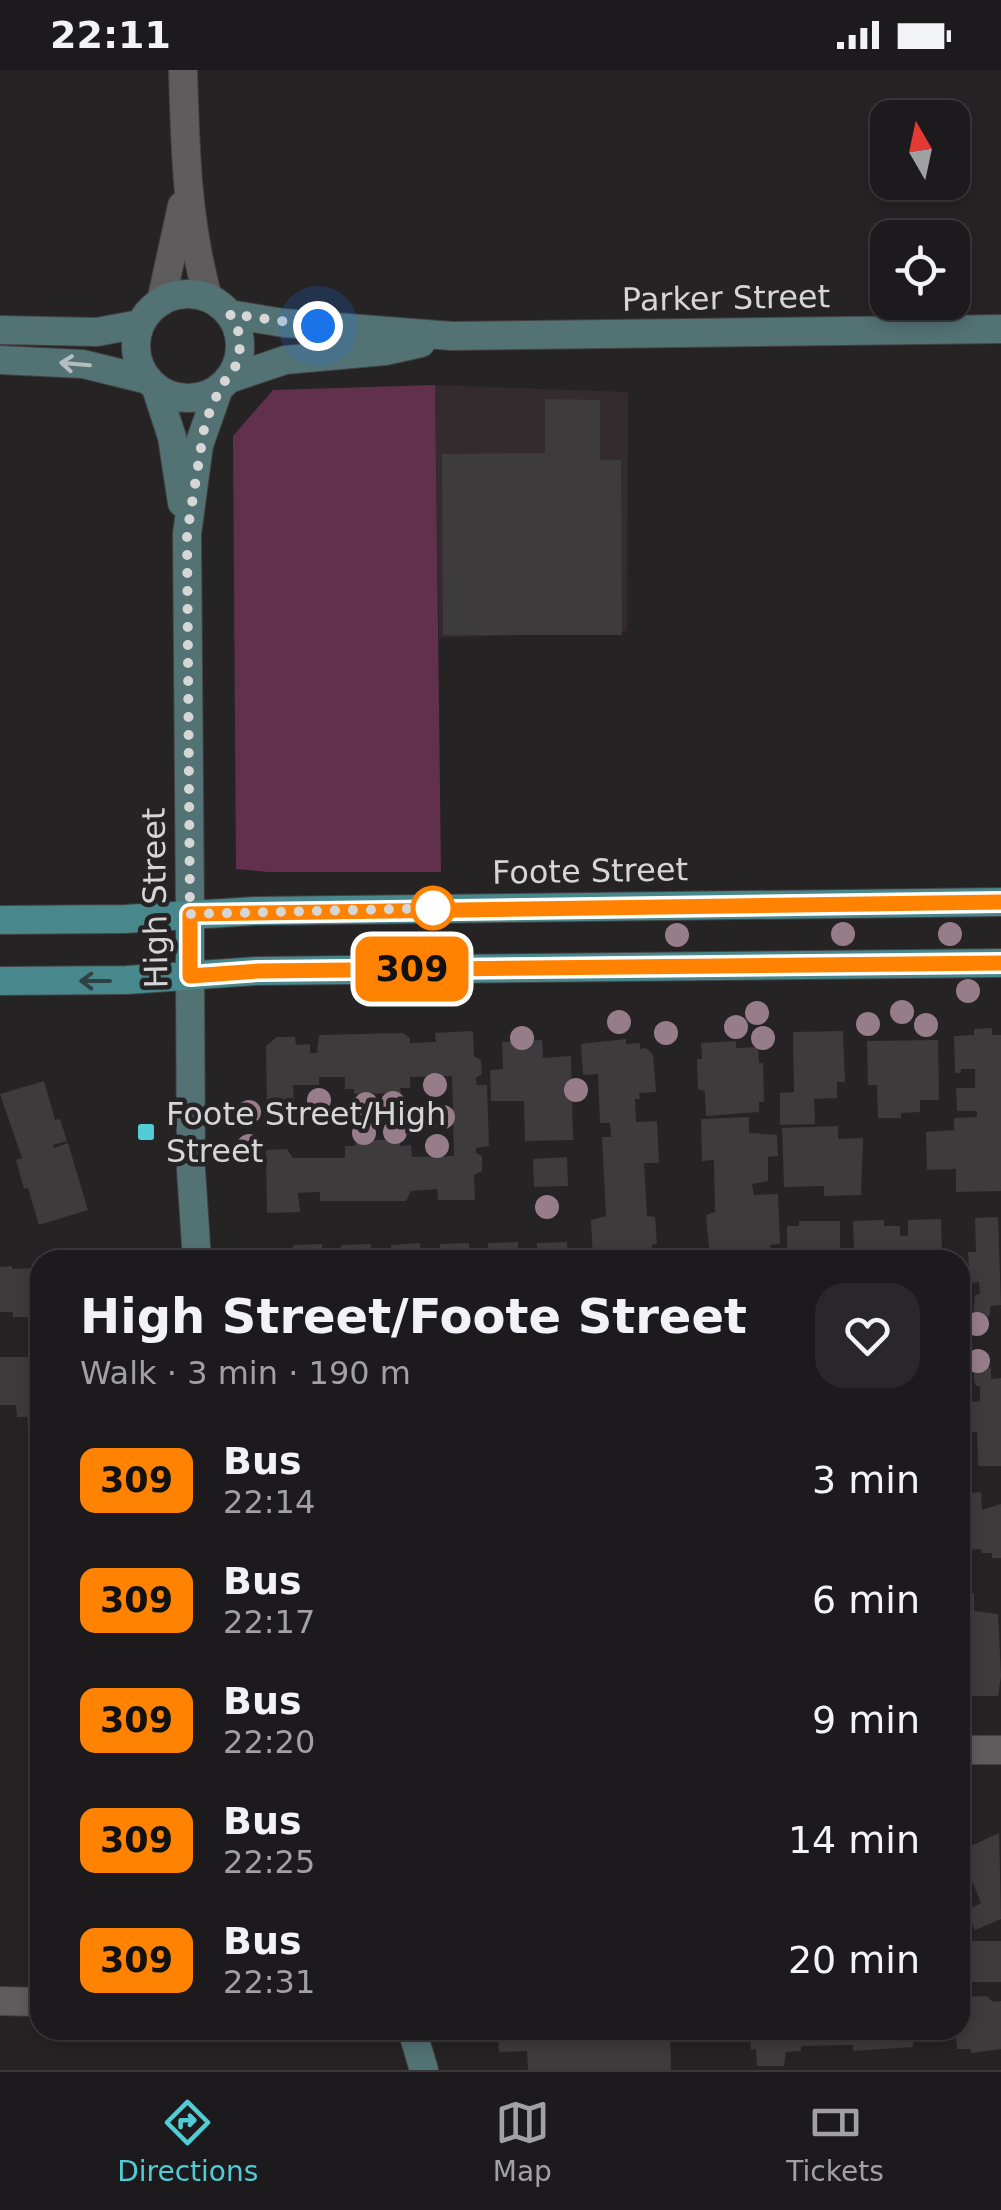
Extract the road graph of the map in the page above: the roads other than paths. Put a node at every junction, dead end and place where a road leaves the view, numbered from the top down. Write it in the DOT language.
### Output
graph roads {
  1 [pos="183,70"];
  2 [pos="186,184"];
  3 [pos="161,302"];
  4 [pos="219,306"];
  5 [pos="140,324"];
  6 [pos="1001,329"];
  7 [pos="0,330"];
  8 [pos="452,336"];
  9 [pos="0,360"];
  10 [pos="224,383"];
  11 [pos="152,384"];
  12 [pos="187,534"];
  13 [pos="1001,902"];
  14 [pos="190,914"];
  15 [pos="0,920"];
  16 [pos="1001,963"];
  17 [pos="190,976"];
  18 [pos="0,981"];
  19 [pos="196,1250"];
  20 [pos="970,1750"];
  21 [pos="1001,1750"];
  22 [pos="0,2001"];
  23 [pos="30,2002"];
  24 [pos="415,2040"];
  25 [pos="424,2070"];
  1 -- 2 [label="street"];
  2 -- 3 [label="street"];
  2 -- 4 [label="street"];
  3 -- 4 [label="main road"];
  3 -- 5 [label="main road"];
  4 -- 8 [label="main road, Parker Street"];
  4 -- 10 [label="main road"];
  5 -- 7 [label="main road"];
  5 -- 11 [label="main road"];
  6 -- 8 [label="main road, Parker Street"];
  8 -- 10 [label="main road, Parker Street"];
  11 -- 9 [label="main road, one-way"];
  10 -- 11 [label="main road"];
  10 -- 12 [label="main road, High Street"];
  11 -- 12 [label="main road, High Street"];
  12 -- 14 [label="main road, High Street"];
  13 -- 14 [label="main road, Foote Street"];
  14 -- 15 [label="main road, Foote Street"];
  14 -- 17 [label="main road, High Street"];
  16 -- 17 [label="main road"];
  17 -- 18 [label="main road, one-way"];
  17 -- 19 [label="main road, High Street"];
  20 -- 21 [label="street"];
  22 -- 23 [label="street"];
  24 -- 25 [label="main road"];
}
